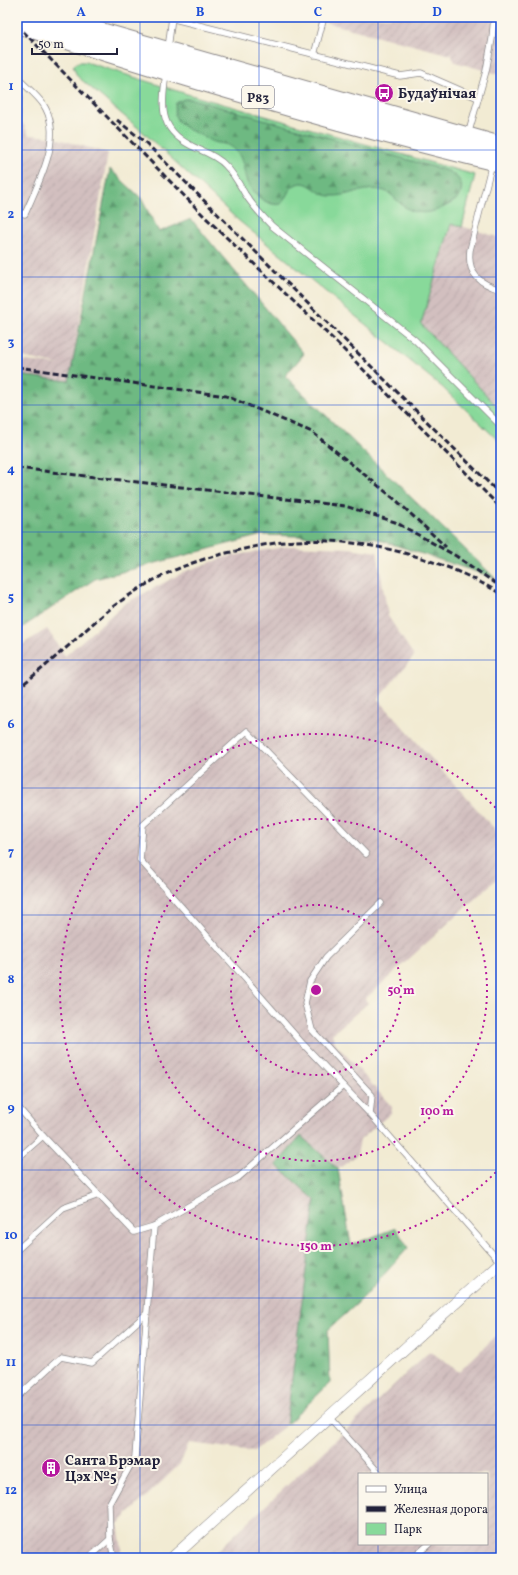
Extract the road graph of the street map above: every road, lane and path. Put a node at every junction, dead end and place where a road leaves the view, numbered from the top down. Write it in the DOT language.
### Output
graph roads {
  1 [pos="45,17"];
  2 [pos="170,17"];
  3 [pos="324,17"];
  4 [pos="494,17"];
  5 [pos="17,23"];
  6 [pos="314,55"];
  7 [pos="167,62"];
  8 [pos="17,77"];
  9 [pos="478,98"];
  10 [pos="465,145"];
  11 [pos="498,157"];
  12 [pos="17,212"];
  13 [pos="501,290"];
  14 [pos="501,426"];
  15 [pos="366,854"];
  16 [pos="381,903"];
  17 [pos="343,1086"];
  18 [pos="17,1106"];
  19 [pos="370,1114"];
  20 [pos="43,1136"];
  21 [pos="17,1159"];
  22 [pos="99,1195"];
  23 [pos="154,1226"];
  24 [pos="17,1250"];
  25 [pos="501,1262"];
  26 [pos="146,1314"];
  27 [pos="17,1397"];
  28 [pos="329,1417"];
  29 [pos="379,1473"];
  30 [pos="110,1539"];
  31 [pos="428,1545"];
  32 [pos="89,1558"];
  33 [pos="114,1558"];
  34 [pos="172,1558"];
  35 [pos="413,1558"];
  1 -- 7 [label="highway, Р83"];
  2 -- 6 [label="lane"];
  2 -- 7 [label="lane"];
  3 -- 6 [label="lane"];
  4 -- 9 [label="lane"];
  5 -- 7 [label="highway, Р83"];
  6 -- 9 [label="lane"];
  7 -- 10 [label="highway, Р83"];
  7 -- 14 [label="lane"];
  8 -- 12 [label="lane"];
  9 -- 10 [label="lane"];
  10 -- 11 [label="highway, Р83"];
  11 -- 13 [label="lane"];
  15 -- 17 [label="lane"];
  16 -- 19 [label="lane"];
  17 -- 19 [label="lane"];
  17 -- 23 [label="lane"];
  18 -- 20 [label="lane"];
  19 -- 25 [label="lane"];
  20 -- 21 [label="lane"];
  20 -- 22 [label="lane"];
  22 -- 23 [label="lane"];
  22 -- 24 [label="lane"];
  23 -- 26 [label="lane"];
  25 -- 28 [label="street"];
  26 -- 27 [label="lane"];
  26 -- 30 [label="lane"];
  28 -- 29 [label="lane"];
  28 -- 34 [label="street"];
  30 -- 32 [label="lane"];
  30 -- 33 [label="lane"];
  31 -- 35 [label="lane"];
}
